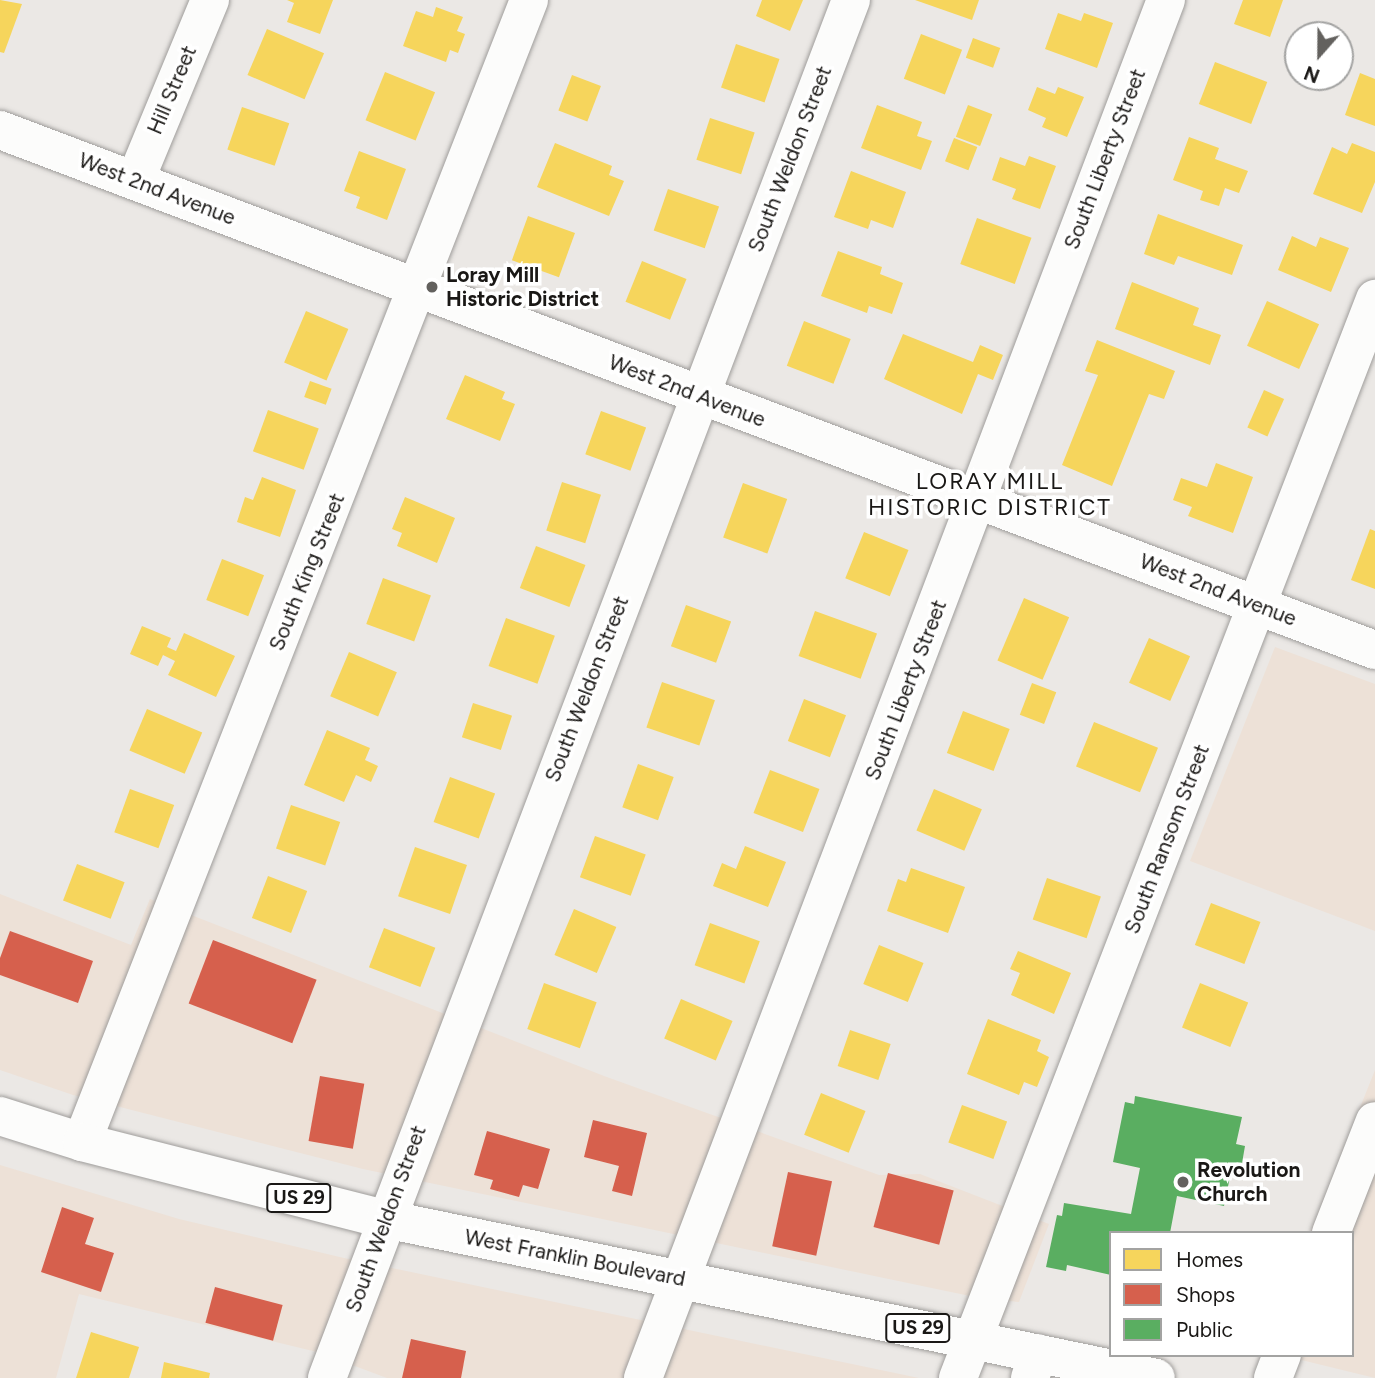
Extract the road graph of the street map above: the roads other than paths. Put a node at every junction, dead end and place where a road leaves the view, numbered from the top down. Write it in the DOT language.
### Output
graph roads {
  1 [pos="210,0"];
  2 [pos="529,0"];
  3 [pos="851,0"];
  4 [pos="1166,0"];
  5 [pos="0,130"];
  6 [pos="135,181"];
  7 [pos="419,289"];
  8 [pos="1375,299"];
  9 [pos="699,396"];
  10 [pos="979,501"];
  11 [pos="1257,605"];
  12 [pos="1375,650"];
  13 [pos="0,1116"];
  14 [pos="1375,1121"];
  15 [pos="82,1142"];
  16 [pos="385,1219"];
  17 [pos="1332,1231"];
  18 [pos="681,1279"];
  19 [pos="972,1340"];
  20 [pos="1281,1357"];
  21 [pos="1034,1366"];
  22 [pos="327,1378"];
  23 [pos="643,1378"];
  24 [pos="958,1378"];
  25 [pos="1156,1378"];
  26 [pos="1273,1378"];
  1 -- 6 [label="street, Hill Street"];
  2 -- 7 [label="street, South King Street"];
  3 -- 9 [label="street, South Weldon Street"];
  4 -- 10 [label="street, South Liberty Street"];
  5 -- 6 [label="street, West 2nd Avenue"];
  6 -- 7 [label="street, West 2nd Avenue"];
  7 -- 9 [label="street, West 2nd Avenue"];
  7 -- 15 [label="street, South King Street"];
  8 -- 11 [label="street, South Ransom Street"];
  9 -- 10 [label="street, West 2nd Avenue"];
  9 -- 16 [label="street, South Weldon Street"];
  10 -- 11 [label="street, West 2nd Avenue"];
  10 -- 18 [label="street, South Liberty Street"];
  11 -- 12 [label="street, West 2nd Avenue"];
  11 -- 19 [label="street, South Ransom Street"];
  13 -- 15 [label="street, West Franklin Boulevard / US 29"];
  14 -- 17 [label="street"];
  15 -- 16 [label="street, West Franklin Boulevard / US 29"];
  16 -- 18 [label="street, West Franklin Boulevard / US 29"];
  16 -- 22 [label="street, South Weldon Street"];
  18 -- 19 [label="street, West Franklin Boulevard / US 29"];
  18 -- 23 [label="street, South Liberty Street"];
  19 -- 21 [label="street, West Franklin Boulevard / US 29"];
  19 -- 24 [label="street, South Ransom Street"];
  20 -- 26 [label="street"];
  21 -- 25 [label="street, West Franklin Boulevard / US 29"];
}
